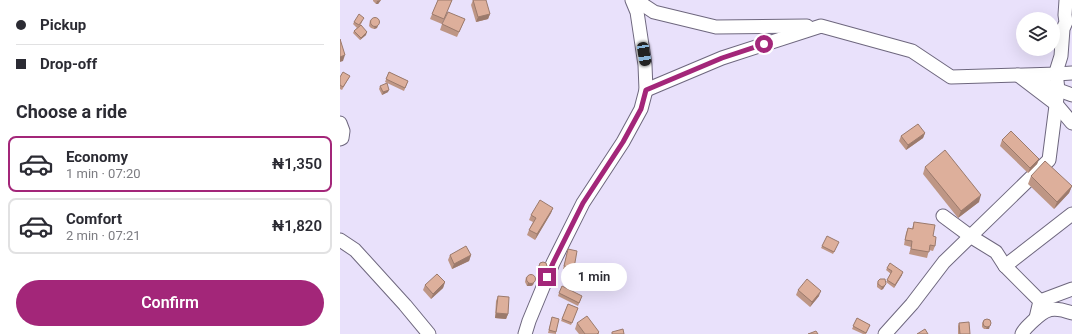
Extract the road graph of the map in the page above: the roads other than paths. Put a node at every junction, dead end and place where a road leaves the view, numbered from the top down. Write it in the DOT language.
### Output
graph roads {
  1 [pos="632,0"];
  2 [pos="636,0"];
  3 [pos="1066,0"];
  4 [pos="821,26"];
  5 [pos="1072,73"];
  6 [pos="1056,74"];
  7 [pos="1018,75"];
  8 [pos="646,90"];
  9 [pos="1058,90"];
  10 [pos="1072,95"];
  11 [pos="1056,104"];
  12 [pos="340,123"];
  13 [pos="1072,123"];
  14 [pos="340,139"];
  15 [pos="1072,214"];
  16 [pos="943,216"];
  17 [pos="970,236"];
  18 [pos="340,240"];
  19 [pos="1005,266"];
  20 [pos="1072,289"];
  21 [pos="1040,301"];
  22 [pos="1072,313"];
  23 [pos="1036,318"];
  24 [pos="428,334"];
  25 [pos="525,334"];
  26 [pos="885,334"];
  27 [pos="1022,334"];
  1 -- 8 [label="street"];
  2 -- 4 [label="street"];
  3 -- 6 [label="street"];
  4 -- 7 [label="street"];
  4 -- 8 [label="street"];
  5 -- 6 [label="street"];
  6 -- 7 [label="street"];
  6 -- 9 [label="street"];
  7 -- 9 [label="street"];
  7 -- 11 [label="street"];
  8 -- 25 [label="street"];
  9 -- 10 [label="street"];
  9 -- 11 [label="street"];
  11 -- 13 [label="street"];
  11 -- 17 [label="street"];
  12 -- 14 [label="street"];
  15 -- 19 [label="street"];
  16 -- 17 [label="street"];
  17 -- 19 [label="street"];
  17 -- 26 [label="street"];
  18 -- 24 [label="street"];
  19 -- 21 [label="street"];
  20 -- 21 [label="street"];
  21 -- 23 [label="street"];
  22 -- 23 [label="street"];
  23 -- 27 [label="street"];
}
